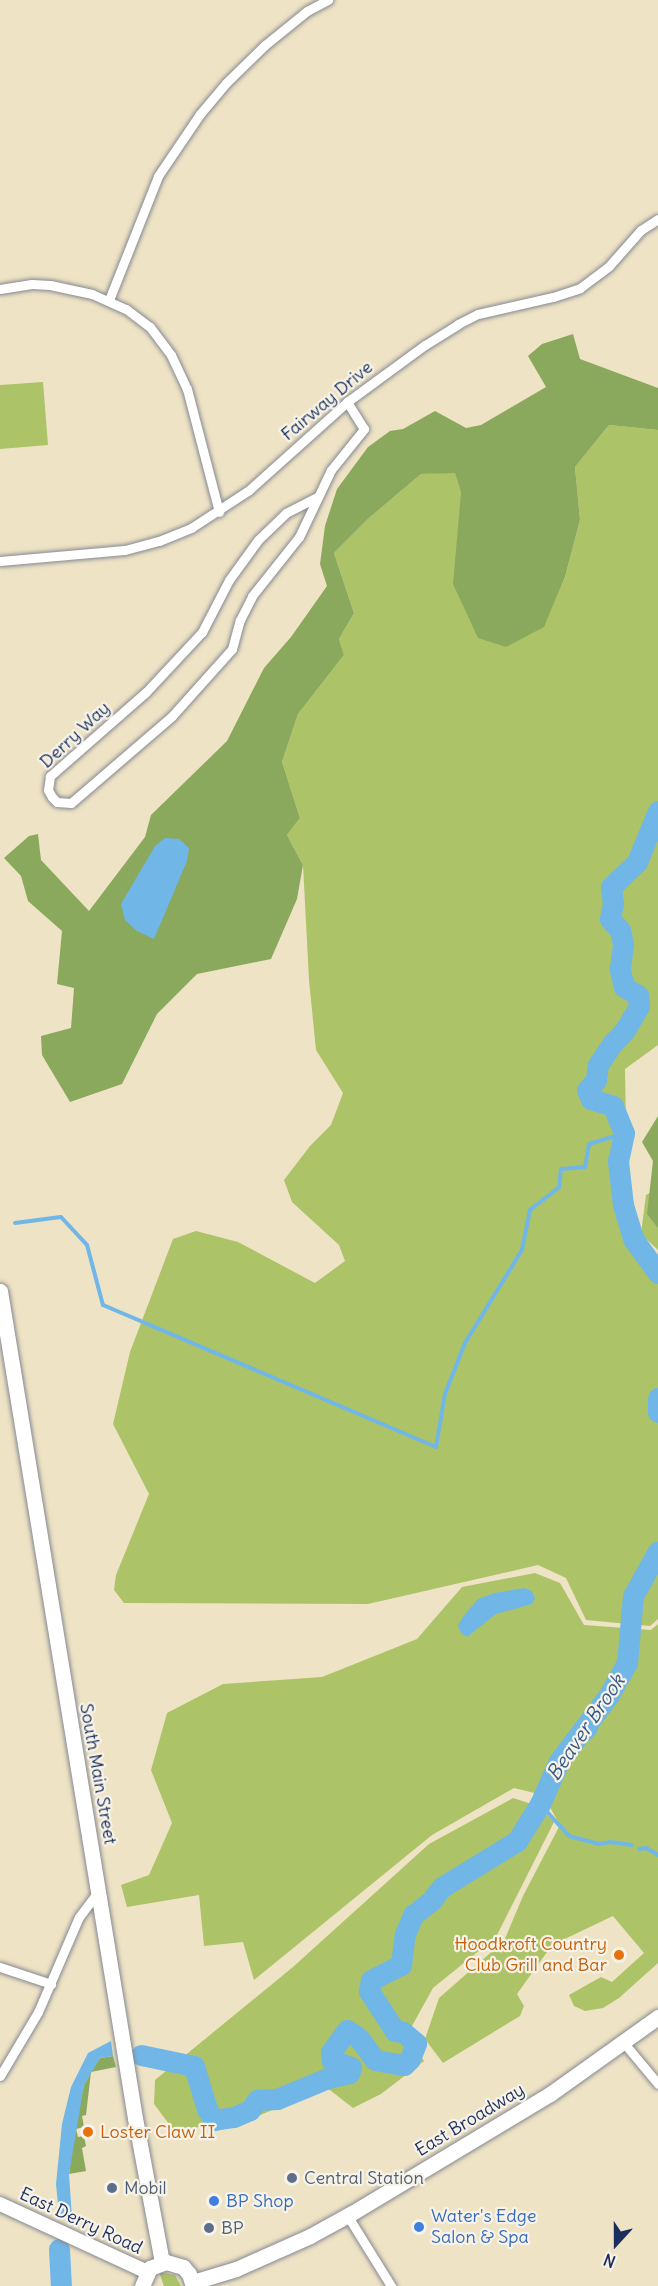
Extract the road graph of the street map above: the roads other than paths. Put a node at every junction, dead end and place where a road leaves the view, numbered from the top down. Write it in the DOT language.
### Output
graph roads {
  1 [pos="328,0"];
  2 [pos="658,219"];
  3 [pos="0,289"];
  4 [pos="109,300"];
  5 [pos="347,402"];
  6 [pos="317,497"];
  7 [pos="219,512"];
  8 [pos="0,561"];
  9 [pos="0,1291"];
  10 [pos="98,1892"];
  11 [pos="0,1967"];
  12 [pos="51,1984"];
  13 [pos="658,2017"];
  14 [pos="624,2043"];
  15 [pos="0,2076"];
  16 [pos="658,2084"];
  17 [pos="0,2204"];
  18 [pos="347,2215"];
  19 [pos="162,2262"];
  20 [pos="145,2279"];
  21 [pos="193,2284"];
  22 [pos="391,2286"];
  1 -- 4 [label="street"];
  2 -- 5 [label="street, Fairway Drive"];
  3 -- 4 [label="street"];
  4 -- 7 [label="street"];
  5 -- 6 [label="street, Derry Way"];
  5 -- 7 [label="street, Fairway Drive"];
  6 -- 6 [label="street, Derry Way"];
  7 -- 8 [label="street, Fairway Drive"];
  9 -- 10 [label="main road, South Main Street"];
  10 -- 12 [label="street"];
  10 -- 19 [label="main road, South Main Street"];
  11 -- 12 [label="street"];
  12 -- 15 [label="street"];
  13 -- 14 [label="main road, East Broadway"];
  14 -- 16 [label="street"];
  14 -- 18 [label="main road, East Broadway"];
  17 -- 20 [label="street, East Derry Road"];
  18 -- 21 [label="main road, East Broadway"];
  18 -- 22 [label="street"];
  19 -- 20 [label="main road"];
  19 -- 21 [label="main road"];
}
